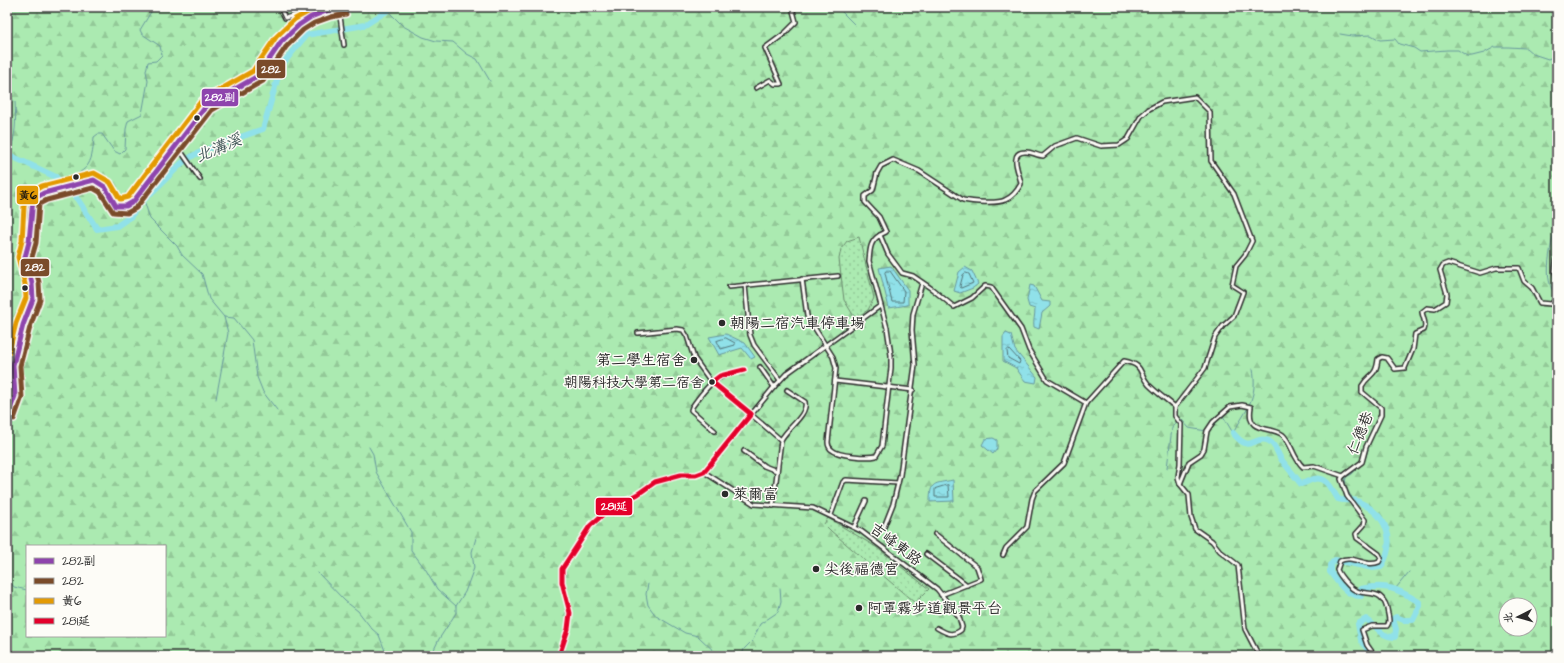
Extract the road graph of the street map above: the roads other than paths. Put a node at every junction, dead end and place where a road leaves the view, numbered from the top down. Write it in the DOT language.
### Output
graph roads {
  1 [pos="280,7"];
  2 [pos="321,7"];
  3 [pos="345,7"];
  4 [pos="792,7"];
  5 [pos="339,8"];
  6 [pos="330,10"];
  7 [pos="344,43"];
  8 [pos="756,88"];
  9 [pos="176,144"];
  10 [pos="199,177"];
  11 [pos="880,235"];
  12 [pos="1557,254"];
  13 [pos="838,276"];
  14 [pos="802,279"];
  15 [pos="1557,280"];
  16 [pos="922,283"];
  17 [pos="745,285"];
  18 [pos="729,287"];
  19 [pos="1557,299"];
  20 [pos="880,306"];
  21 [pos="638,333"];
  22 [pos="826,345"];
  23 [pos="760,367"];
  24 [pos="744,370"];
  25 [pos="780,380"];
  26 [pos="835,380"];
  27 [pos="712,382"];
  28 [pos="774,387"];
  29 [pos="889,387"];
  30 [pos="787,390"];
  31 [pos="913,390"];
  32 [pos="1086,403"];
  33 [pos="1175,407"];
  34 [pos="751,414"];
  35 [pos="7,417"];
  36 [pos="715,431"];
  37 [pos="781,440"];
  38 [pos="744,451"];
  39 [pos="777,471"];
  40 [pos="704,472"];
  41 [pos="1343,476"];
  42 [pos="898,483"];
  43 [pos="1180,484"];
  44 [pos="866,501"];
  45 [pos="773,506"];
  46 [pos="831,515"];
  47 [pos="854,527"];
  48 [pos="884,527"];
  49 [pos="935,534"];
  50 [pos="926,554"];
  51 [pos="1003,555"];
  52 [pos="967,585"];
  53 [pos="941,595"];
  54 [pos="937,628"];
  55 [pos="559,656"];
  56 [pos="1259,656"];
  57 [pos="1374,656"];
  1 -- 2 [label="street"];
  2 -- 6 [label="street"];
  3 -- 5 [label="street"];
  4 -- 8 [label="street"];
  5 -- 6 [label="street"];
  5 -- 7 [label="street"];
  6 -- 9 [label="street"];
  9 -- 10 [label="street"];
  9 -- 35 [label="street"];
  11 -- 16 [label="street"];
  11 -- 20 [label="street"];
  11 -- 33 [label="street"];
  12 -- 15 [label="street"];
  13 -- 14 [label="street"];
  14 -- 17 [label="street"];
  14 -- 22 [label="street"];
  16 -- 31 [label="street"];
  16 -- 32 [label="street"];
  17 -- 18 [label="street"];
  17 -- 25 [label="street"];
  19 -- 41 [label="street, 仁德巷"];
  20 -- 22 [label="street"];
  20 -- 29 [label="street"];
  21 -- 27 [label="street"];
  22 -- 25 [label="street"];
  22 -- 26 [label="street"];
  23 -- 28 [label="street"];
  24 -- 27 [label="street"];
  25 -- 28 [label="street"];
  26 -- 29 [label="street"];
  26 -- 29 [label="street"];
  27 -- 34 [label="street"];
  27 -- 36 [label="street"];
  28 -- 34 [label="street"];
  29 -- 31 [label="street"];
  30 -- 37 [label="street"];
  31 -- 42 [label="street"];
  32 -- 33 [label="street"];
  32 -- 51 [label="street"];
  33 -- 43 [label="street"];
  34 -- 37 [label="street"];
  34 -- 40 [label="street"];
  37 -- 39 [label="street"];
  38 -- 39 [label="street"];
  39 -- 45 [label="street"];
  40 -- 45 [label="street, 吉峰東路"];
  40 -- 55 [label="street"];
  41 -- 43 [label="street"];
  41 -- 57 [label="street"];
  42 -- 46 [label="street"];
  42 -- 48 [label="street"];
  43 -- 56 [label="street"];
  44 -- 47 [label="street"];
  45 -- 46 [label="street, 吉峰東路"];
  46 -- 47 [label="street, 吉峰東路"];
  47 -- 53 [label="street, 吉峰東路"];
  49 -- 52 [label="street"];
  50 -- 52 [label="street"];
  52 -- 53 [label="street"];
  53 -- 54 [label="street, 吉峰東路"];
}
